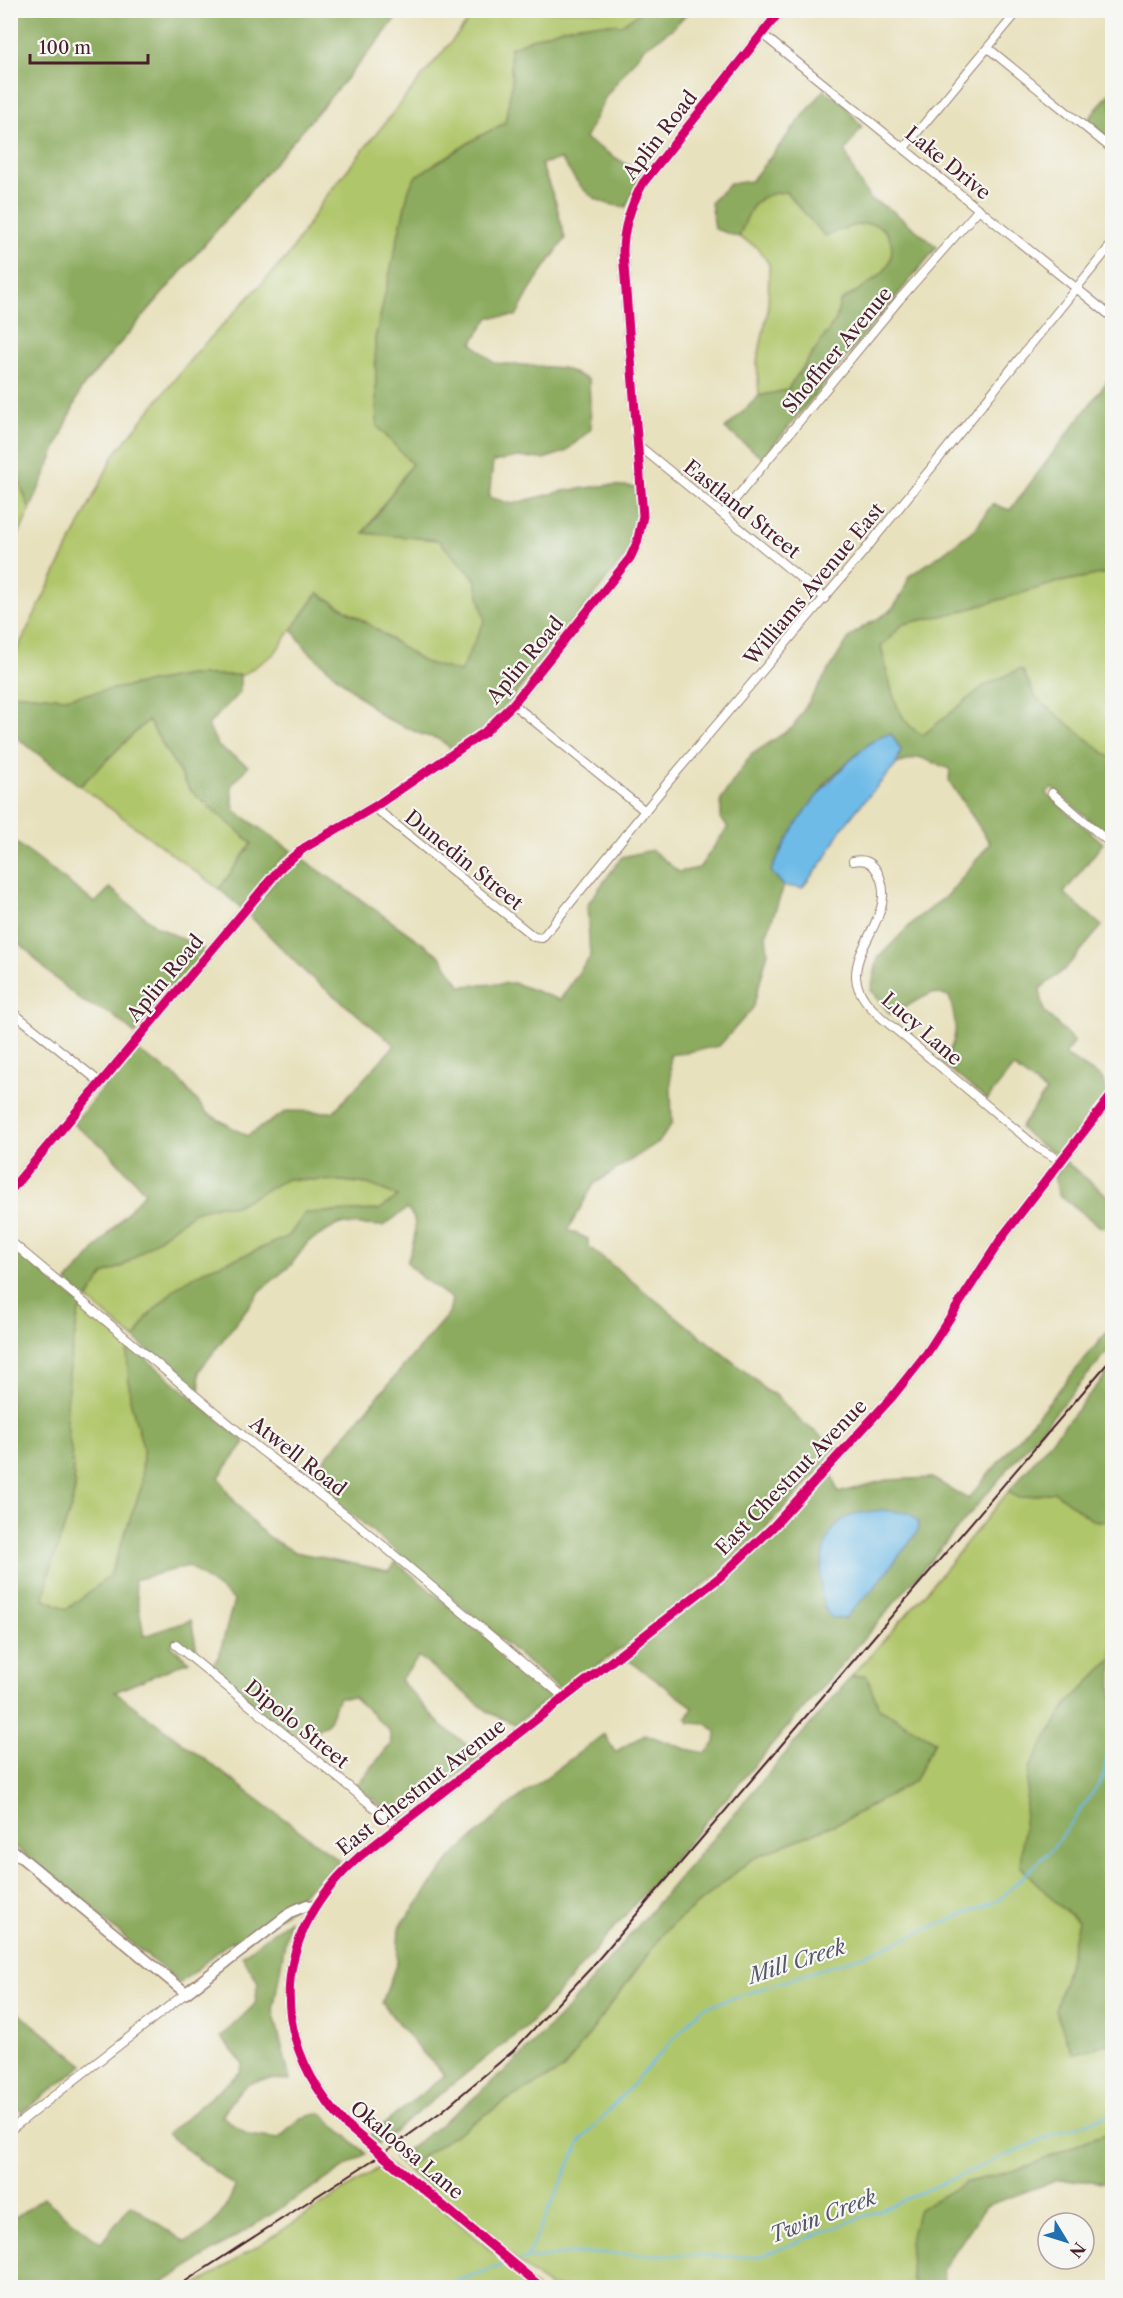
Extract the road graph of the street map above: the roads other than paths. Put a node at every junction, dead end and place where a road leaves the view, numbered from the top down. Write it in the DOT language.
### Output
graph roads {
  1 [pos="781,10"];
  2 [pos="1019,10"];
  3 [pos="762,34"];
  4 [pos="988,48"];
  5 [pos="904,148"];
  6 [pos="1113,149"];
  7 [pos="979,209"];
  8 [pos="1113,244"];
  9 [pos="1078,288"];
  10 [pos="1113,317"];
  11 [pos="638,445"];
  12 [pos="723,514"];
  13 [pos="825,598"];
  14 [pos="513,704"];
  15 [pos="1052,793"];
  16 [pos="374,807"];
  17 [pos="645,811"];
  18 [pos="1113,845"];
  19 [pos="853,861"];
  20 [pos="534,937"];
  21 [pos="10,1010"];
  22 [pos="101,1083"];
  23 [pos="1113,1095"];
  24 [pos="1061,1161"];
  25 [pos="10,1191"];
  26 [pos="10,1241"];
  27 [pos="176,1645"];
  28 [pos="565,1698"];
  29 [pos="398,1827"];
  30 [pos="10,1848"];
  31 [pos="314,1908"];
  32 [pos="186,1993"];
  33 [pos="10,2130"];
  34 [pos="542,2288"];
  1 -- 3 [label="street, Aplin Road"];
  2 -- 4 [label="street"];
  3 -- 5 [label="street, Lake Drive"];
  3 -- 11 [label="street, Aplin Road"];
  4 -- 5 [label="street"];
  4 -- 6 [label="street"];
  5 -- 7 [label="street, Lake Drive"];
  7 -- 9 [label="street, Lake Drive"];
  7 -- 12 [label="street, Shoffner Avenue"];
  8 -- 9 [label="street, Williams Avenue East"];
  9 -- 10 [label="street, Lake Drive"];
  9 -- 13 [label="street, Williams Avenue East"];
  11 -- 12 [label="street, Eastland Street"];
  11 -- 14 [label="street, Aplin Road"];
  12 -- 13 [label="street, Eastland Street"];
  13 -- 17 [label="street, Williams Avenue East"];
  14 -- 16 [label="street, Aplin Road"];
  14 -- 17 [label="street"];
  15 -- 18 [label="street"];
  16 -- 20 [label="street, Dunedin Street"];
  16 -- 22 [label="street, Aplin Road"];
  17 -- 20 [label="street, Williams Avenue East"];
  19 -- 24 [label="street, Lucy Lane"];
  21 -- 22 [label="street"];
  22 -- 25 [label="street, Aplin Road"];
  23 -- 24 [label="street, East Chestnut Avenue"];
  24 -- 28 [label="street, East Chestnut Avenue"];
  26 -- 28 [label="street, Atwell Road"];
  27 -- 29 [label="street, Dipolo Street"];
  28 -- 29 [label="street, East Chestnut Avenue"];
  29 -- 31 [label="street, East Chestnut Avenue"];
  30 -- 32 [label="street"];
  31 -- 32 [label="street"];
  31 -- 34 [label="street, Okaloosa Lane"];
  32 -- 33 [label="street"];
}
